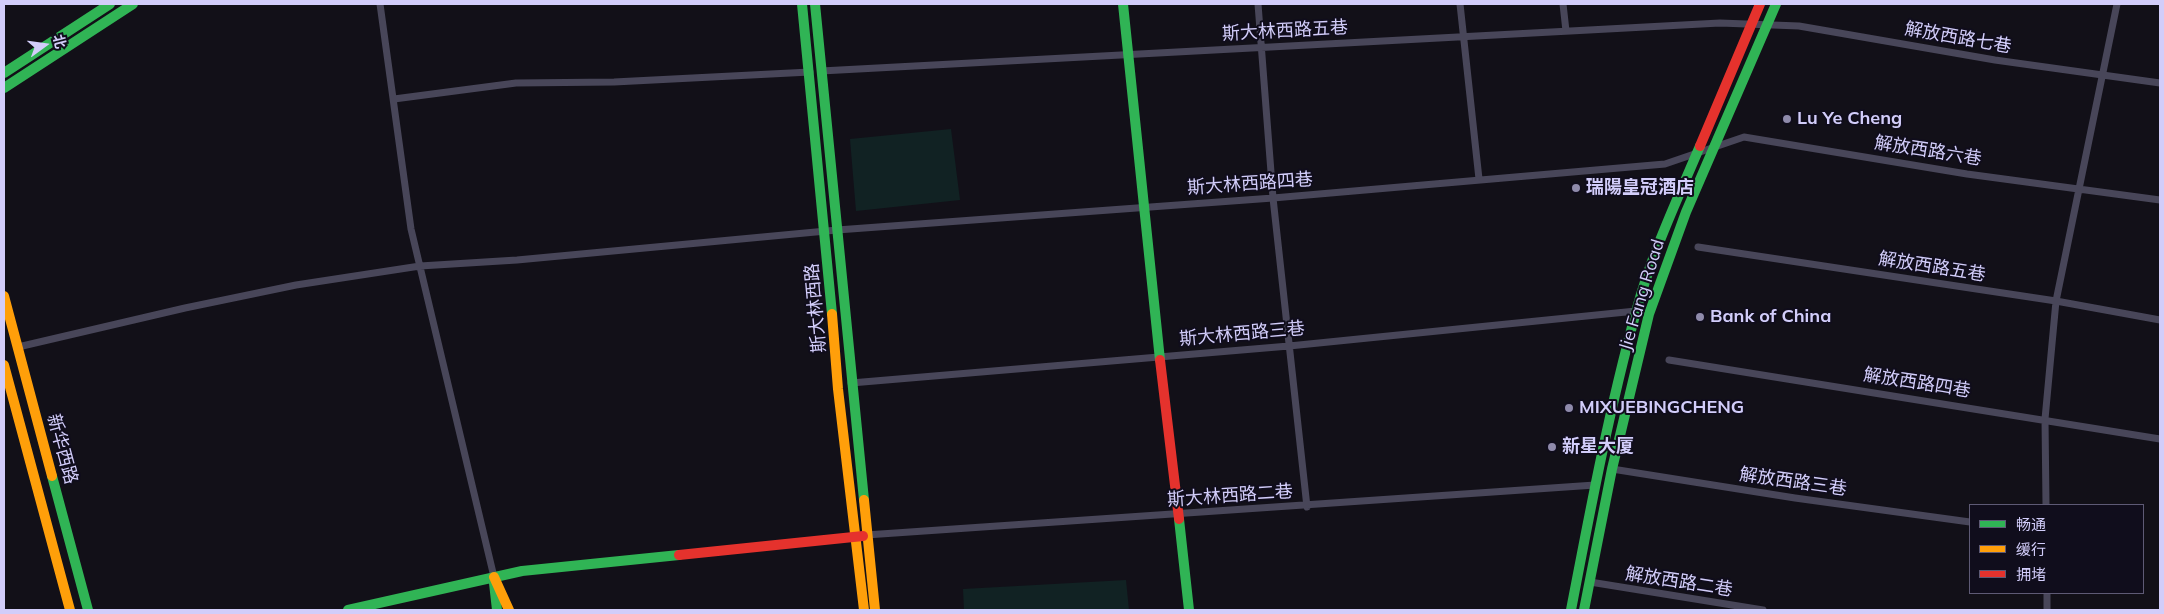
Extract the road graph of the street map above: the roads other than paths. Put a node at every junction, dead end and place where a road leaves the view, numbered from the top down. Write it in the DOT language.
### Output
graph roads {
  1 [pos="110,4"];
  2 [pos="133,4"];
  3 [pos="380,4"];
  4 [pos="802,4"];
  5 [pos="815,4"];
  6 [pos="1123,4"];
  7 [pos="1258,4"];
  8 [pos="1460,4"];
  9 [pos="1563,4"];
  10 [pos="1760,4"];
  11 [pos="1776,4"];
  12 [pos="2117,4"];
  13 [pos="1751,23"];
  14 [pos="1767,24"];
  15 [pos="1566,31"];
  16 [pos="1464,36"];
  17 [pos="1262,47"];
  18 [pos="1128,55"];
  19 [pos="821,71"];
  20 [pos="810,72"];
  21 [pos="4,73"];
  22 [pos="2103,74"];
  23 [pos="2160,83"];
  24 [pos="4,88"];
  25 [pos="394,99"];
  26 [pos="1713,148"];
  27 [pos="1696,154"];
  28 [pos="1665,164"];
  29 [pos="1480,180"];
  30 [pos="2079,188"];
  31 [pos="1273,198"];
  32 [pos="2160,200"];
  33 [pos="1145,207"];
  34 [pos="837,230"];
  35 [pos="826,232"];
  36 [pos="1698,247"];
  37 [pos="420,266"];
  38 [pos="4,296"];
  39 [pos="2056,301"];
  40 [pos="1636,311"];
  41 [pos="2160,320"];
  42 [pos="1289,346"];
  43 [pos="18,347"];
  44 [pos="1160,356"];
  45 [pos="1669,360"];
  46 [pos="4,365"];
  47 [pos="851,383"];
  48 [pos="2045,419"];
  49 [pos="2160,439"];
  50 [pos="1612,469"];
  51 [pos="1595,485"];
  52 [pos="2046,504"];
  53 [pos="1307,507"];
  54 [pos="1179,514"];
  55 [pos="1969,522"];
  56 [pos="861,536"];
  57 [pos="494,577"];
  58 [pos="1590,582"];
  59 [pos="2047,594"];
  60 [pos="70,610"];
  61 [pos="88,610"];
  62 [pos="348,610"];
  63 [pos="497,610"];
  64 [pos="509,610"];
  65 [pos="864,610"];
  66 [pos="875,610"];
  67 [pos="1189,610"];
  68 [pos="1571,610"];
  69 [pos="1584,610"];
  70 [pos="1764,610"];
  71 [pos="2047,610"];
  1 -- 21 [label="main road"];
  2 -- 24 [label="main road"];
  3 -- 25 [label="street"];
  4 -- 20 [label="main road, 斯大林西路"];
  5 -- 19 [label="main road, 斯大林西路"];
  6 -- 18 [label="main road"];
  7 -- 17 [label="street"];
  8 -- 16 [label="street"];
  9 -- 15 [label="street"];
  10 -- 13 [label="main road, Jie Fang Road"];
  11 -- 14 [label="main road, Jie Fang Road"];
  12 -- 22 [label="street"];
  13 -- 14 [label="street, 解放西路七巷"];
  13 -- 15 [label="street, 斯大林西路五巷"];
  13 -- 27 [label="main road, Jie Fang Road"];
  14 -- 22 [label="street, 解放西路七巷"];
  14 -- 26 [label="main road, Jie Fang Road"];
  15 -- 16 [label="street, 斯大林西路五巷"];
  16 -- 17 [label="street, 斯大林西路五巷"];
  16 -- 29 [label="street"];
  17 -- 18 [label="street, 斯大林西路五巷"];
  17 -- 31 [label="street"];
  18 -- 19 [label="street, 斯大林西路五巷"];
  18 -- 33 [label="main road"];
  19 -- 34 [label="main road, 斯大林西路"];
  20 -- 25 [label="street"];
  20 -- 35 [label="main road, 斯大林西路"];
  22 -- 23 [label="street, 解放西路七巷"];
  22 -- 30 [label="street"];
  25 -- 37 [label="street"];
  26 -- 27 [label="street, 解放西路六巷"];
  26 -- 30 [label="street, 解放西路六巷"];
  26 -- 50 [label="main road, Jie Fang Road"];
  27 -- 28 [label="street, 解放西路六巷"];
  27 -- 40 [label="main road, Jie Fang Road"];
  28 -- 29 [label="street, 斯大林西路四巷"];
  29 -- 31 [label="street, 斯大林西路四巷"];
  30 -- 32 [label="street, 解放西路六巷"];
  30 -- 39 [label="street"];
  31 -- 33 [label="street, 斯大林西路四巷"];
  31 -- 42 [label="street"];
  33 -- 34 [label="street, 斯大林西路四巷"];
  33 -- 44 [label="main road"];
  34 -- 35 [label="street, 斯大林西路四巷"];
  34 -- 47 [label="main road, 斯大林西路"];
  35 -- 37 [label="street, 斯大林西路四巷"];
  35 -- 56 [label="main road, 斯大林西路"];
  36 -- 39 [label="street, 解放西路五巷"];
  37 -- 43 [label="street, 斯大林西路四巷"];
  37 -- 57 [label="street"];
  38 -- 43 [label="main road, 新华西路"];
  39 -- 41 [label="street, 解放西路五巷"];
  39 -- 48 [label="street"];
  40 -- 42 [label="street, 斯大林西路三巷"];
  40 -- 51 [label="main road, Jie Fang Road"];
  42 -- 44 [label="street, 斯大林西路三巷"];
  42 -- 53 [label="street"];
  43 -- 61 [label="main road, 新华西路"];
  44 -- 47 [label="street, 斯大林西路三巷"];
  44 -- 54 [label="main road"];
  45 -- 48 [label="street, 解放西路四巷"];
  46 -- 60 [label="main road, 新华西路"];
  47 -- 56 [label="main road, 斯大林西路"];
  48 -- 49 [label="street, 解放西路四巷"];
  48 -- 52 [label="street"];
  50 -- 55 [label="street, 解放西路三巷"];
  50 -- 58 [label="main road, Jie Fang Road"];
  51 -- 53 [label="street, 斯大林西路二巷"];
  51 -- 68 [label="main road, Jie Fang Road"];
  53 -- 54 [label="street, 斯大林西路二巷"];
  54 -- 56 [label="street, 斯大林西路二巷"];
  54 -- 67 [label="main road"];
  56 -- 57 [label="main road"];
  56 -- 65 [label="main road, 斯大林西路"];
  56 -- 66 [label="main road, 斯大林西路"];
  57 -- 62 [label="main road"];
  57 -- 63 [label="main road"];
  57 -- 64 [label="main road"];
  58 -- 69 [label="main road, Jie Fang Road"];
  58 -- 70 [label="street, 解放西路二巷"];
  59 -- 71 [label="street"];
}
